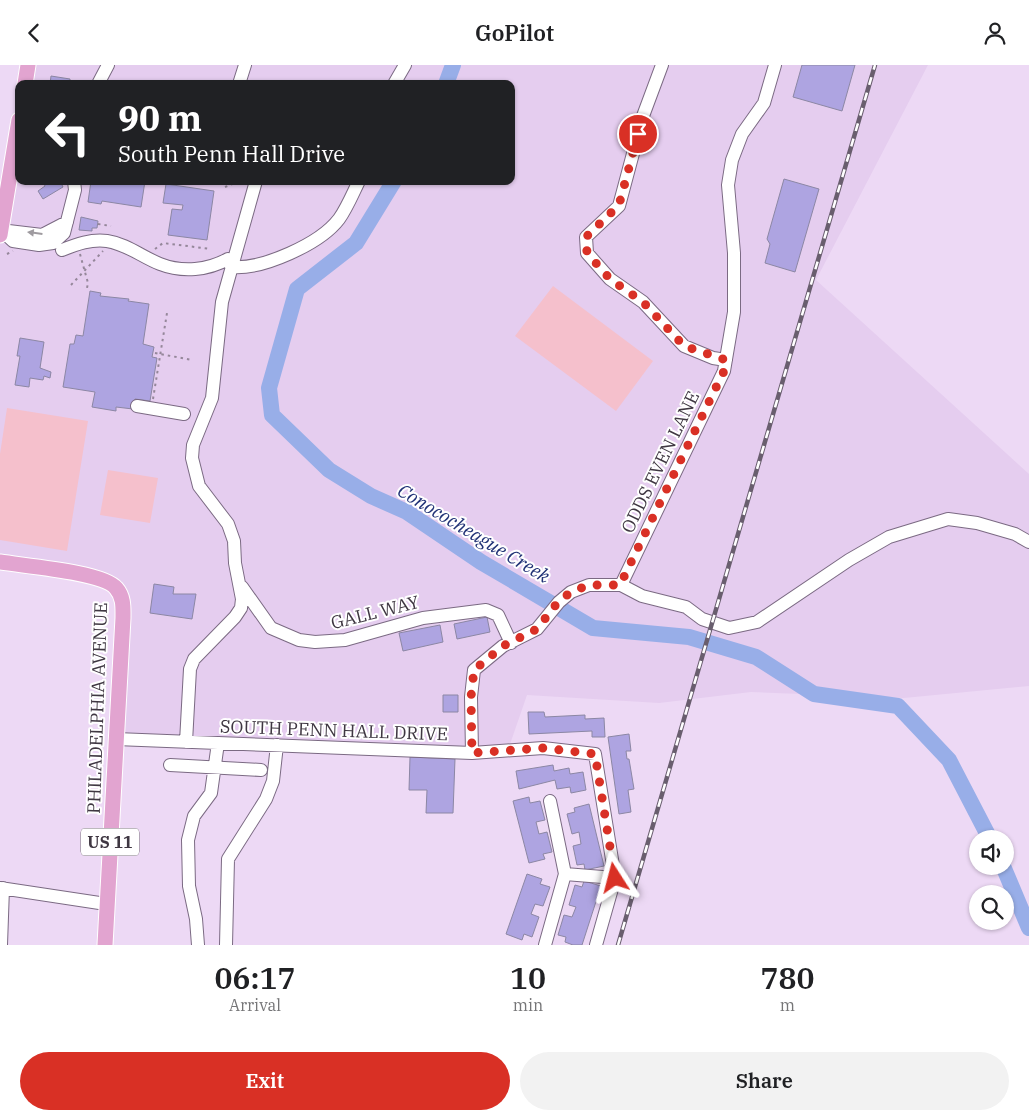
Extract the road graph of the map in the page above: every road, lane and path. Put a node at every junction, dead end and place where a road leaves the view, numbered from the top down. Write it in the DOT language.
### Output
graph roads {
  1 [pos="28,65"];
  2 [pos="108,65"];
  3 [pos="245,65"];
  4 [pos="405,65"];
  5 [pos="662,65"];
  6 [pos="770,66"];
  7 [pos="26,80"];
  8 [pos="100,80"];
  9 [pos="240,80"];
  10 [pos="396,80"];
  11 [pos="15,143"];
  12 [pos="74,185"];
  13 [pos="229,185"];
  14 [pos="255,185"];
  15 [pos="357,185"];
  16 [pos="224,187"];
  17 [pos="98,224"];
  18 [pos="110,226"];
  19 [pos="0,231"];
  20 [pos="108,246"];
  21 [pos="78,249"];
  22 [pos="211,249"];
  23 [pos="62,250"];
  24 [pos="146,257"];
  25 [pos="231,261"];
  26 [pos="85,270"];
  27 [pos="71,285"];
  28 [pos="87,288"];
  29 [pos="167,313"];
  30 [pos="155,353"];
  31 [pos="161,354"];
  32 [pos="192,360"];
  33 [pos="726,360"];
  34 [pos="137,406"];
  35 [pos="152,409"];
  36 [pos="184,414"];
  37 [pos="1029,543"];
  38 [pos="0,562"];
  39 [pos="239,583"];
  40 [pos="620,585"];
  41 [pos="510,643"];
  42 [pos="116,739"];
  43 [pos="186,741"];
  44 [pos="218,743"];
  45 [pos="277,745"];
  46 [pos="472,753"];
  47 [pos="170,765"];
  48 [pos="215,766"];
  49 [pos="261,770"];
  50 [pos="550,801"];
  51 [pos="565,873"];
  52 [pos="615,878"];
  53 [pos="1,888"];
  54 [pos="106,904"];
  55 [pos="1,945"];
  56 [pos="105,945"];
  57 [pos="198,945"];
  58 [pos="226,945"];
  59 [pos="545,945"];
  60 [pos="596,945"];
  1 -- 7 [label="main road"];
  2 -- 8 [label="street"];
  3 -- 9 [label="street"];
  4 -- 10 [label="street"];
  5 -- 33 [label="street"];
  6 -- 33 [label="street, ODDS EVEN LANE"];
  11 -- 19 [label="main road"];
  12 -- 19 [label="street"];
  13 -- 16 [label="path"];
  14 -- 25 [label="street, GALL WAY"];
  15 -- 25 [label="street"];
  17 -- 18 [label="path"];
  20 -- 26 [label="path"];
  21 -- 26 [label="path"];
  22 -- 24 [label="path"];
  23 -- 24 [label="street"];
  24 -- 25 [label="street"];
  25 -- 39 [label="street, GALL WAY"];
  26 -- 27 [label="path"];
  26 -- 28 [label="path"];
  29 -- 31 [label="path"];
  30 -- 31 [label="path"];
  31 -- 32 [label="path"];
  31 -- 35 [label="path"];
  33 -- 40 [label="street, ODDS EVEN LANE"];
  34 -- 35 [label="street"];
  35 -- 36 [label="street"];
  37 -- 40 [label="street"];
  38 -- 42 [label="main road, PHILADELPHIA AVENUE / US 11"];
  39 -- 41 [label="street, GALL WAY"];
  39 -- 43 [label="street"];
  40 -- 41 [label="street"];
  41 -- 46 [label="street"];
  42 -- 43 [label="street, SOUTH PENN HALL DRIVE"];
  42 -- 54 [label="main road, PHILADELPHIA AVENUE / US 11"];
  43 -- 44 [label="street, SOUTH PENN HALL DRIVE"];
  44 -- 45 [label="street, SOUTH PENN HALL DRIVE"];
  44 -- 48 [label="street"];
  45 -- 46 [label="street, SOUTH PENN HALL DRIVE"];
  45 -- 58 [label="street"];
  46 -- 52 [label="street, SOUTH PENN HALL DRIVE"];
  47 -- 48 [label="street"];
  48 -- 49 [label="street"];
  48 -- 57 [label="street"];
  50 -- 51 [label="street"];
  51 -- 52 [label="street"];
  51 -- 59 [label="street"];
  52 -- 60 [label="street, SOUTH PENN HALL DRIVE"];
  53 -- 54 [label="street"];
  53 -- 55 [label="street"];
  54 -- 56 [label="main road, PHILADELPHIA AVENUE / US 11"];
}
